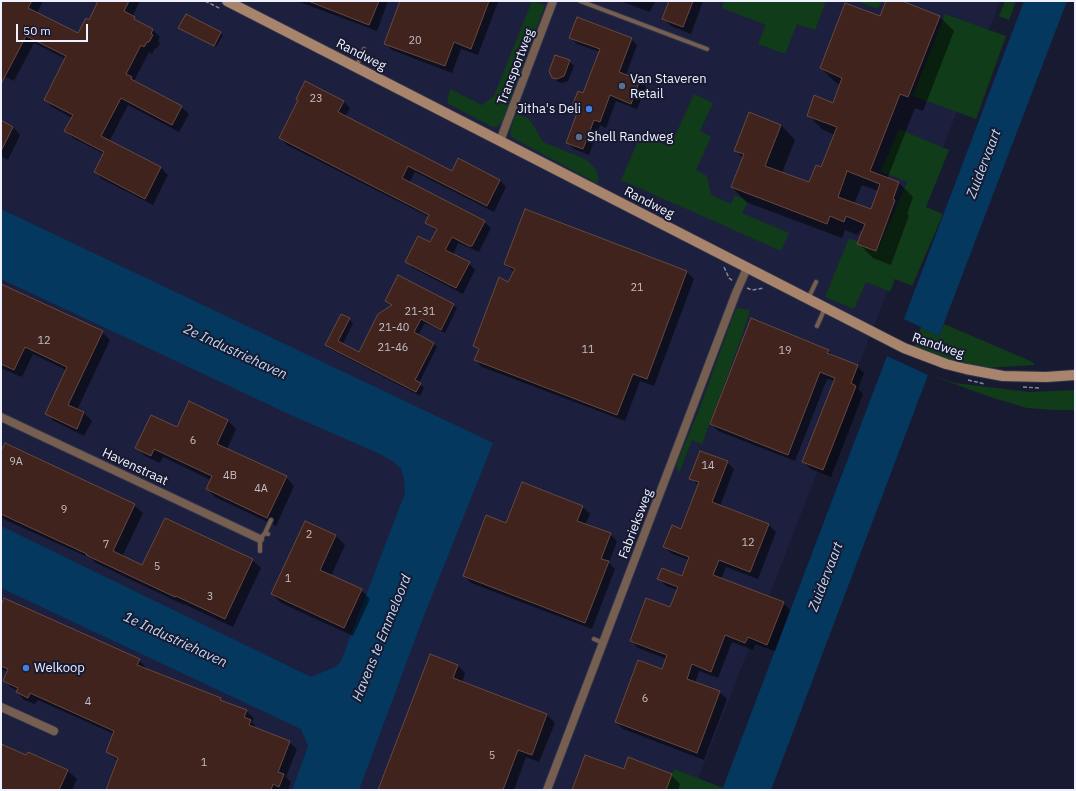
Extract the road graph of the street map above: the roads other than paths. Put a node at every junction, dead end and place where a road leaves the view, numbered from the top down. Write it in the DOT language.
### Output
graph roads {
  1 [pos="554,1"];
  2 [pos="580,1"];
  3 [pos="225,6"];
  4 [pos="364,49"];
  5 [pos="707,49"];
  6 [pos="356,67"];
  7 [pos="500,141"];
  8 [pos="747,268"];
  9 [pos="816,282"];
  10 [pos="808,299"];
  11 [pos="825,308"];
  12 [pos="817,326"];
  13 [pos="1075,375"];
  14 [pos="1,417"];
  15 [pos="271,520"];
  16 [pos="264,535"];
  17 [pos="260,551"];
  18 [pos="594,640"];
  19 [pos="603,643"];
  20 [pos="1,707"];
  21 [pos="54,731"];
  22 [pos="547,790"];
  1 -- 7 [label="street, Transportweg"];
  2 -- 5 [label="lane"];
  3 -- 6 [label="street, Randweg"];
  4 -- 6 [label="lane"];
  6 -- 7 [label="street, Randweg"];
  7 -- 8 [label="street, Randweg"];
  8 -- 10 [label="street, Randweg"];
  8 -- 19 [label="street, Fabrieksweg"];
  9 -- 10 [label="lane"];
  10 -- 11 [label="street, Randweg"];
  11 -- 12 [label="lane"];
  11 -- 13 [label="street, Randweg"];
  14 -- 16 [label="street, Havenstraat"];
  15 -- 16 [label="lane"];
  16 -- 17 [label="lane"];
  18 -- 19 [label="lane"];
  19 -- 22 [label="street, Fabrieksweg"];
  20 -- 21 [label="street"];
}
